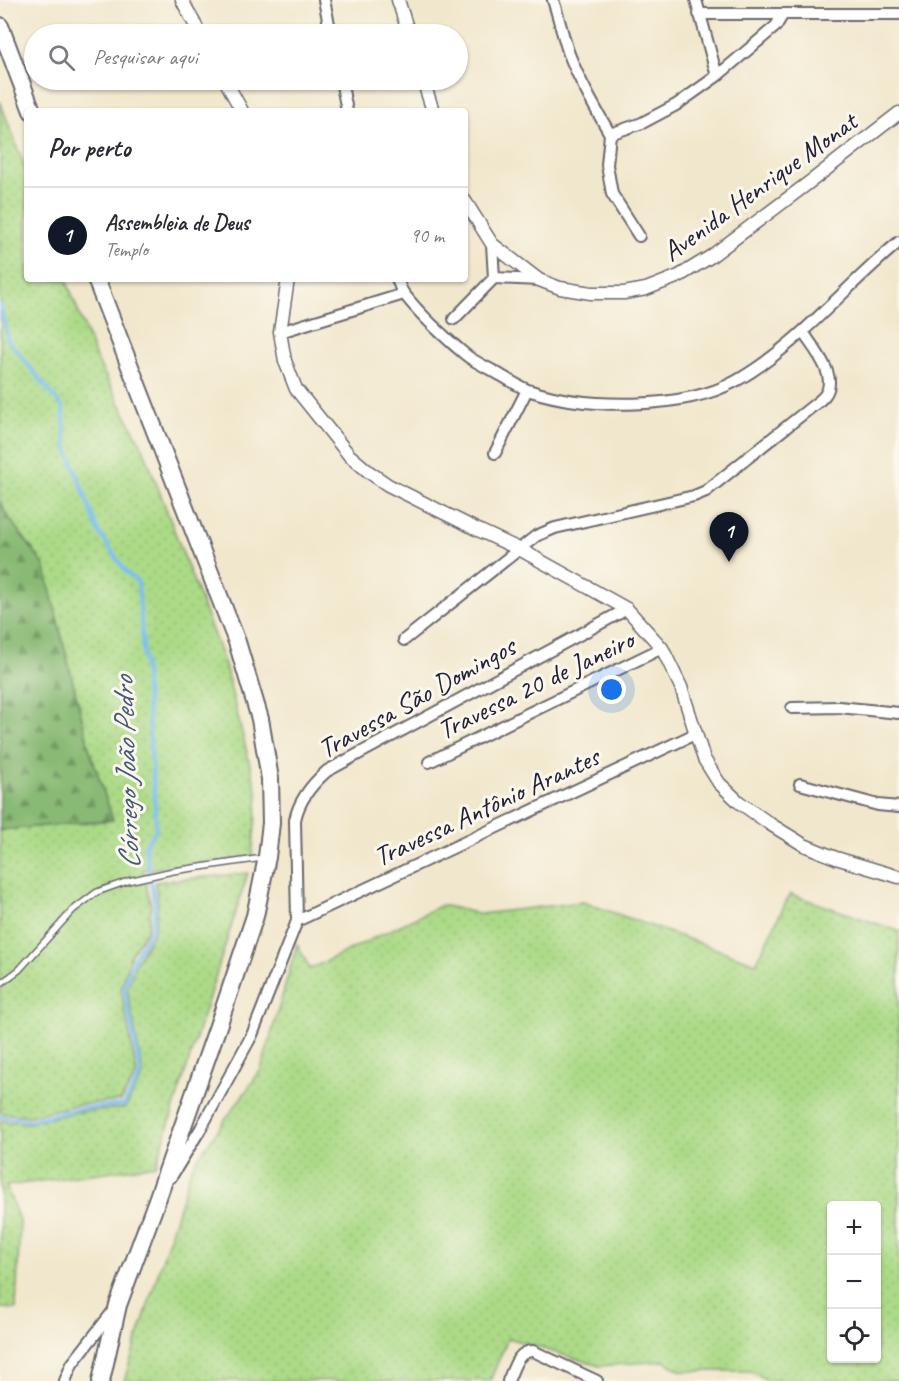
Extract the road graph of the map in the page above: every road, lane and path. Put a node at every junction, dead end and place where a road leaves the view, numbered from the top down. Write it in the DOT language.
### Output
graph roads {
  1 [pos="182,0"];
  2 [pos="324,0"];
  3 [pos="398,0"];
  4 [pos="554,0"];
  5 [pos="696,0"];
  6 [pos="699,14"];
  7 [pos="783,14"];
  8 [pos="899,14"];
  9 [pos="195,24"];
  10 [pos="329,24"];
  11 [pos="406,24"];
  12 [pos="0,26"];
  13 [pos="717,76"];
  14 [pos="24,90"];
  15 [pos="24,90"];
  16 [pos="230,90"];
  17 [pos="343,90"];
  18 [pos="426,90"];
  19 [pos="31,108"];
  20 [pos="240,108"];
  21 [pos="346,108"];
  22 [pos="432,108"];
  23 [pos="899,112"];
  24 [pos="610,134"];
  25 [pos="468,206"];
  26 [pos="639,236"];
  27 [pos="899,242"];
  28 [pos="492,244"];
  29 [pos="494,278"];
  30 [pos="539,280"];
  31 [pos="97,282"];
  32 [pos="288,282"];
  33 [pos="398,282"];
  34 [pos="404,294"];
  35 [pos="454,319"];
  36 [pos="280,332"];
  37 [pos="803,332"];
  38 [pos="527,390"];
  39 [pos="495,453"];
  40 [pos="521,550"];
  41 [pos="627,609"];
  42 [pos="404,640"];
  43 [pos="662,648"];
  44 [pos="792,708"];
  45 [pos="899,714"];
  46 [pos="695,734"];
  47 [pos="429,762"];
  48 [pos="800,784"];
  49 [pos="899,807"];
  50 [pos="267,857"];
  51 [pos="899,877"];
  52 [pos="297,921"];
  53 [pos="0,984"];
  54 [pos="157,1200"];
  55 [pos="118,1305"];
  56 [pos="65,1381"];
  57 [pos="101,1381"];
  58 [pos="508,1381"];
  59 [pos="597,1381"];
  1 -- 9 [label="street"];
  2 -- 10 [label="street"];
  3 -- 11 [label="street"];
  4 -- 24 [label="street"];
  5 -- 6 [label="street"];
  6 -- 7 [label="street"];
  6 -- 13 [label="street"];
  7 -- 8 [label="street"];
  7 -- 13 [label="street"];
  12 -- 14 [label="highway"];
  13 -- 24 [label="street"];
  15 -- 19 [label="highway"];
  16 -- 20 [label="street"];
  17 -- 21 [label="street"];
  18 -- 22 [label="street"];
  23 -- 30 [label="street, Avenida Henrique Monat"];
  24 -- 26 [label="street"];
  25 -- 28 [label="street, Avenida Henrique Monat"];
  27 -- 37 [label="street"];
  28 -- 29 [label="street"];
  28 -- 30 [label="street, Avenida Henrique Monat"];
  29 -- 30 [label="street"];
  29 -- 35 [label="street"];
  31 -- 50 [label="highway"];
  32 -- 36 [label="street"];
  33 -- 34 [label="street"];
  34 -- 36 [label="street"];
  34 -- 38 [label="street"];
  36 -- 40 [label="street"];
  37 -- 38 [label="street"];
  37 -- 40 [label="street"];
  38 -- 39 [label="street"];
  40 -- 41 [label="street"];
  40 -- 42 [label="street"];
  41 -- 43 [label="street"];
  41 -- 52 [label="street, Travessa São Domingos"];
  43 -- 46 [label="street"];
  43 -- 47 [label="street, Travessa 20 de Janeiro"];
  44 -- 45 [label="street"];
  46 -- 51 [label="street"];
  46 -- 52 [label="street, Travessa Antônio Arantes"];
  48 -- 49 [label="street"];
  50 -- 53 [label="lane"];
  50 -- 54 [label="highway"];
  52 -- 54 [label="street, Travessa São Domingos"];
  54 -- 55 [label="highway"];
  55 -- 56 [label="street"];
  55 -- 57 [label="highway"];
  58 -- 59 [label="street"];
}
